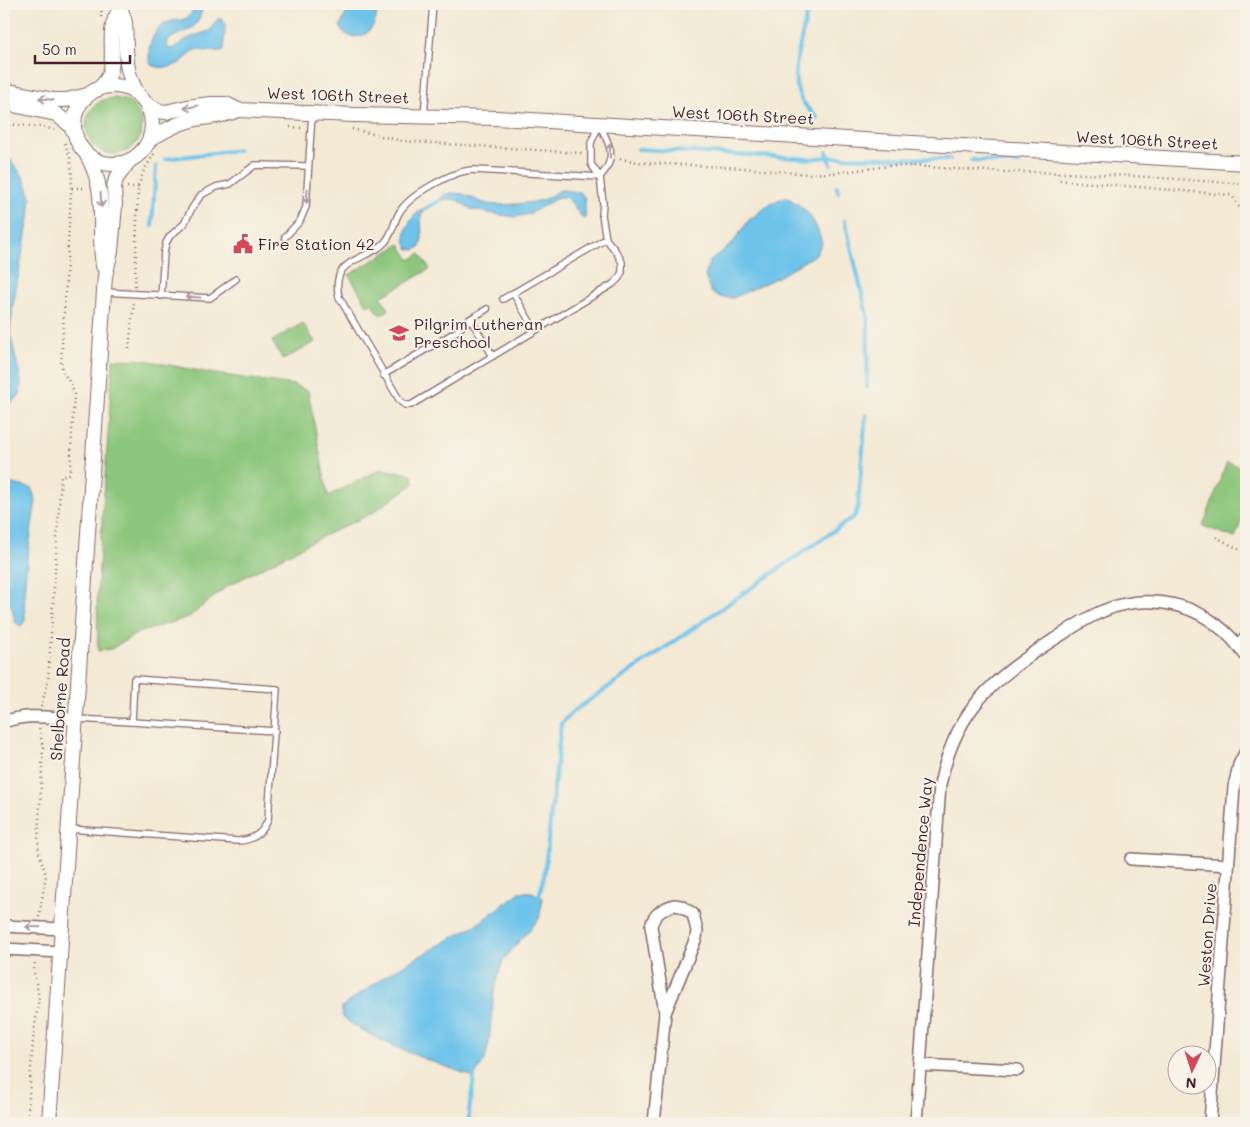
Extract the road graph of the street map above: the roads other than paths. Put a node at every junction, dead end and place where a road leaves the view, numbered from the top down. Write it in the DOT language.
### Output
graph roads {
  1 [pos="433,4"];
  2 [pos="120,7"];
  3 [pos="4,90"];
  4 [pos="94,92"];
  5 [pos="142,100"];
  6 [pos="4,103"];
  7 [pos="238,110"];
  8 [pos="312,112"];
  9 [pos="424,116"];
  10 [pos="600,124"];
  11 [pos="69,135"];
  12 [pos="149,140"];
  13 [pos="86,154"];
  14 [pos="129,161"];
  15 [pos="1246,163"];
  16 [pos="308,166"];
  17 [pos="600,177"];
  18 [pos="285,237"];
  19 [pos="606,240"];
  20 [pos="105,276"];
  21 [pos="236,279"];
  22 [pos="104,292"];
  23 [pos="513,294"];
  24 [pos="161,296"];
  25 [pos="503,299"];
  26 [pos="487,309"];
  27 [pos="470,319"];
  28 [pos="535,330"];
  29 [pos="493,356"];
  30 [pos="383,375"];
  31 [pos="1246,633"];
  32 [pos="1236,643"];
  33 [pos="1246,656"];
  34 [pos="76,720"];
  35 [pos="4,722"];
  36 [pos="132,722"];
  37 [pos="275,731"];
  38 [pos="1246,751"];
  39 [pos="69,829"];
  40 [pos="1131,858"];
  41 [pos="1228,865"];
  42 [pos="4,926"];
  43 [pos="62,929"];
  44 [pos="4,949"];
  45 [pos="61,952"];
  46 [pos="665,1013"];
  47 [pos="920,1065"];
  48 [pos="1018,1070"];
  49 [pos="50,1123"];
  50 [pos="654,1123"];
  51 [pos="916,1123"];
  52 [pos="1210,1123"];
  1 -- 9 [label="lane"];
  2 -- 4 [label="street"];
  2 -- 5 [label="street"];
  4 -- 3 [label="street, one-way"];
  4 -- 5 [label="street"];
  4 -- 11 [label="street"];
  7 -- 5 [label="street, West 106th Street, one-way"];
  5 -- 12 [label="street"];
  6 -- 11 [label="street"];
  7 -- 8 [label="street, West 106th Street"];
  7 -- 12 [label="street, West 106th Street"];
  8 -- 9 [label="street, West 106th Street"];
  8 -- 16 [label="lane"];
  9 -- 10 [label="street, West 106th Street"];
  10 -- 15 [label="street, West 106th Street"];
  10 -- 17 [label="lane"];
  17 -- 10 [label="lane, one-way"];
  11 -- 13 [label="street"];
  12 -- 14 [label="street"];
  13 -- 14 [label="street"];
  13 -- 20 [label="street, Shelborne Road, one-way"];
  14 -- 20 [label="street, Shelborne Road"];
  16 -- 18 [label="lane, one-way"];
  16 -- 24 [label="lane"];
  17 -- 19 [label="lane"];
  17 -- 30 [label="lane"];
  19 -- 23 [label="lane"];
  19 -- 28 [label="lane"];
  20 -- 22 [label="street, Shelborne Road"];
  21 -- 24 [label="lane, one-way"];
  22 -- 24 [label="lane"];
  22 -- 34 [label="street, Shelborne Road"];
  23 -- 25 [label="lane"];
  23 -- 28 [label="lane"];
  26 -- 27 [label="lane"];
  27 -- 29 [label="lane"];
  27 -- 30 [label="lane"];
  28 -- 29 [label="lane"];
  29 -- 30 [label="lane"];
  31 -- 32 [label="lane"];
  32 -- 33 [label="street, Independence Way"];
  32 -- 47 [label="street, Independence Way"];
  34 -- 35 [label="street"];
  34 -- 36 [label="lane"];
  34 -- 39 [label="street, Shelborne Road"];
  36 -- 37 [label="lane"];
  36 -- 37 [label="lane"];
  37 -- 39 [label="lane"];
  38 -- 41 [label="street, Weston Drive"];
  39 -- 43 [label="street, Shelborne Road"];
  40 -- 41 [label="street"];
  41 -- 52 [label="street, Weston Drive"];
  43 -- 42 [label="street, one-way"];
  43 -- 45 [label="street, Shelborne Road"];
  44 -- 45 [label="street"];
  45 -- 49 [label="street, Shelborne Road"];
  46 -- 46 [label="street"];
  46 -- 50 [label="street"];
  47 -- 48 [label="street"];
  47 -- 51 [label="street, Independence Way"];
}
